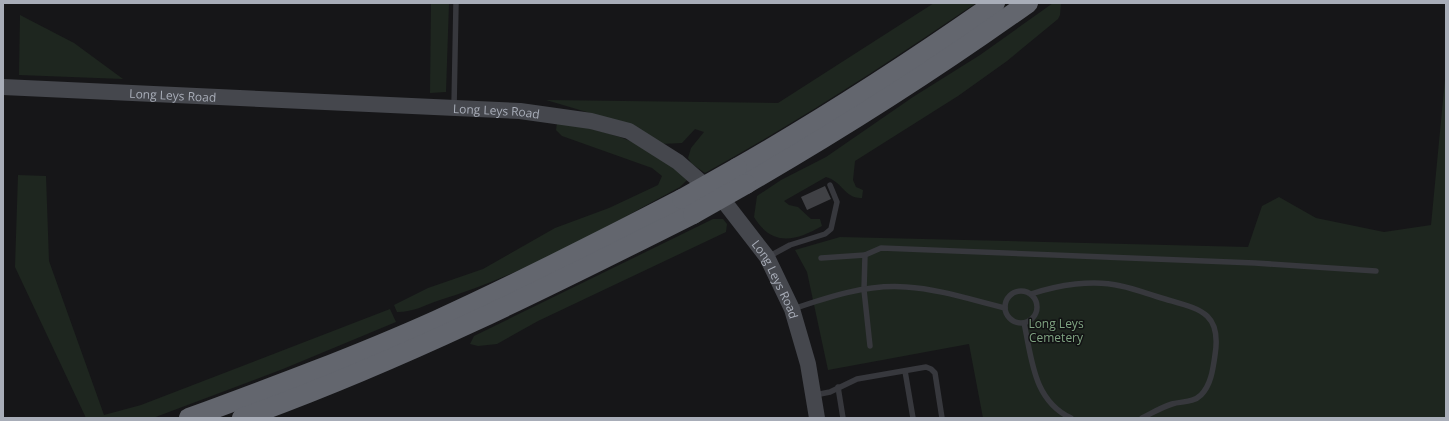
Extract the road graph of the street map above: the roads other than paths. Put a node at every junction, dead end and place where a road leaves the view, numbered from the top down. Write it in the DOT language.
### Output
graph roads {
  1 [pos="456,3"];
  2 [pos="995,3"];
  3 [pos="1028,3"];
  4 [pos="3,87"];
  5 [pos="454,108"];
  6 [pos="741,176"];
  7 [pos="830,185"];
  8 [pos="688,206"];
  9 [pos="865,254"];
  10 [pos="767,257"];
  11 [pos="821,258"];
  12 [pos="1376,271"];
  13 [pos="864,290"];
  14 [pos="1031,294"];
  15 [pos="1005,308"];
  16 [pos="792,309"];
  17 [pos="1024,323"];
  18 [pos="870,346"];
  19 [pos="906,372"];
  20 [pos="838,387"];
  21 [pos="813,396"];
  22 [pos="189,418"];
  23 [pos="242,418"];
  24 [pos="817,418"];
  25 [pos="843,418"];
  26 [pos="913,418"];
  27 [pos="942,418"];
  28 [pos="1071,418"];
  29 [pos="1142,418"];
  1 -- 5 [label="lane"];
  2 -- 6 [label="highway"];
  3 -- 6 [label="highway"];
  4 -- 5 [label="street, Long Leys Road"];
  5 -- 10 [label="street, Long Leys Road"];
  6 -- 8 [label="highway, bridge"];
  7 -- 10 [label="lane"];
  8 -- 22 [label="highway"];
  8 -- 23 [label="highway"];
  9 -- 11 [label="lane"];
  9 -- 12 [label="lane"];
  9 -- 13 [label="lane"];
  10 -- 16 [label="street, Long Leys Road"];
  13 -- 15 [label="lane"];
  13 -- 16 [label="lane"];
  13 -- 18 [label="lane"];
  14 -- 15 [label="lane"];
  14 -- 17 [label="lane"];
  14 -- 29 [label="lane"];
  15 -- 17 [label="lane"];
  16 -- 21 [label="street, Long Leys Road"];
  17 -- 28 [label="lane"];
  19 -- 20 [label="lane"];
  19 -- 26 [label="lane"];
  19 -- 27 [label="lane"];
  20 -- 21 [label="lane"];
  20 -- 25 [label="lane"];
  21 -- 24 [label="street, Long Leys Road"];
}
